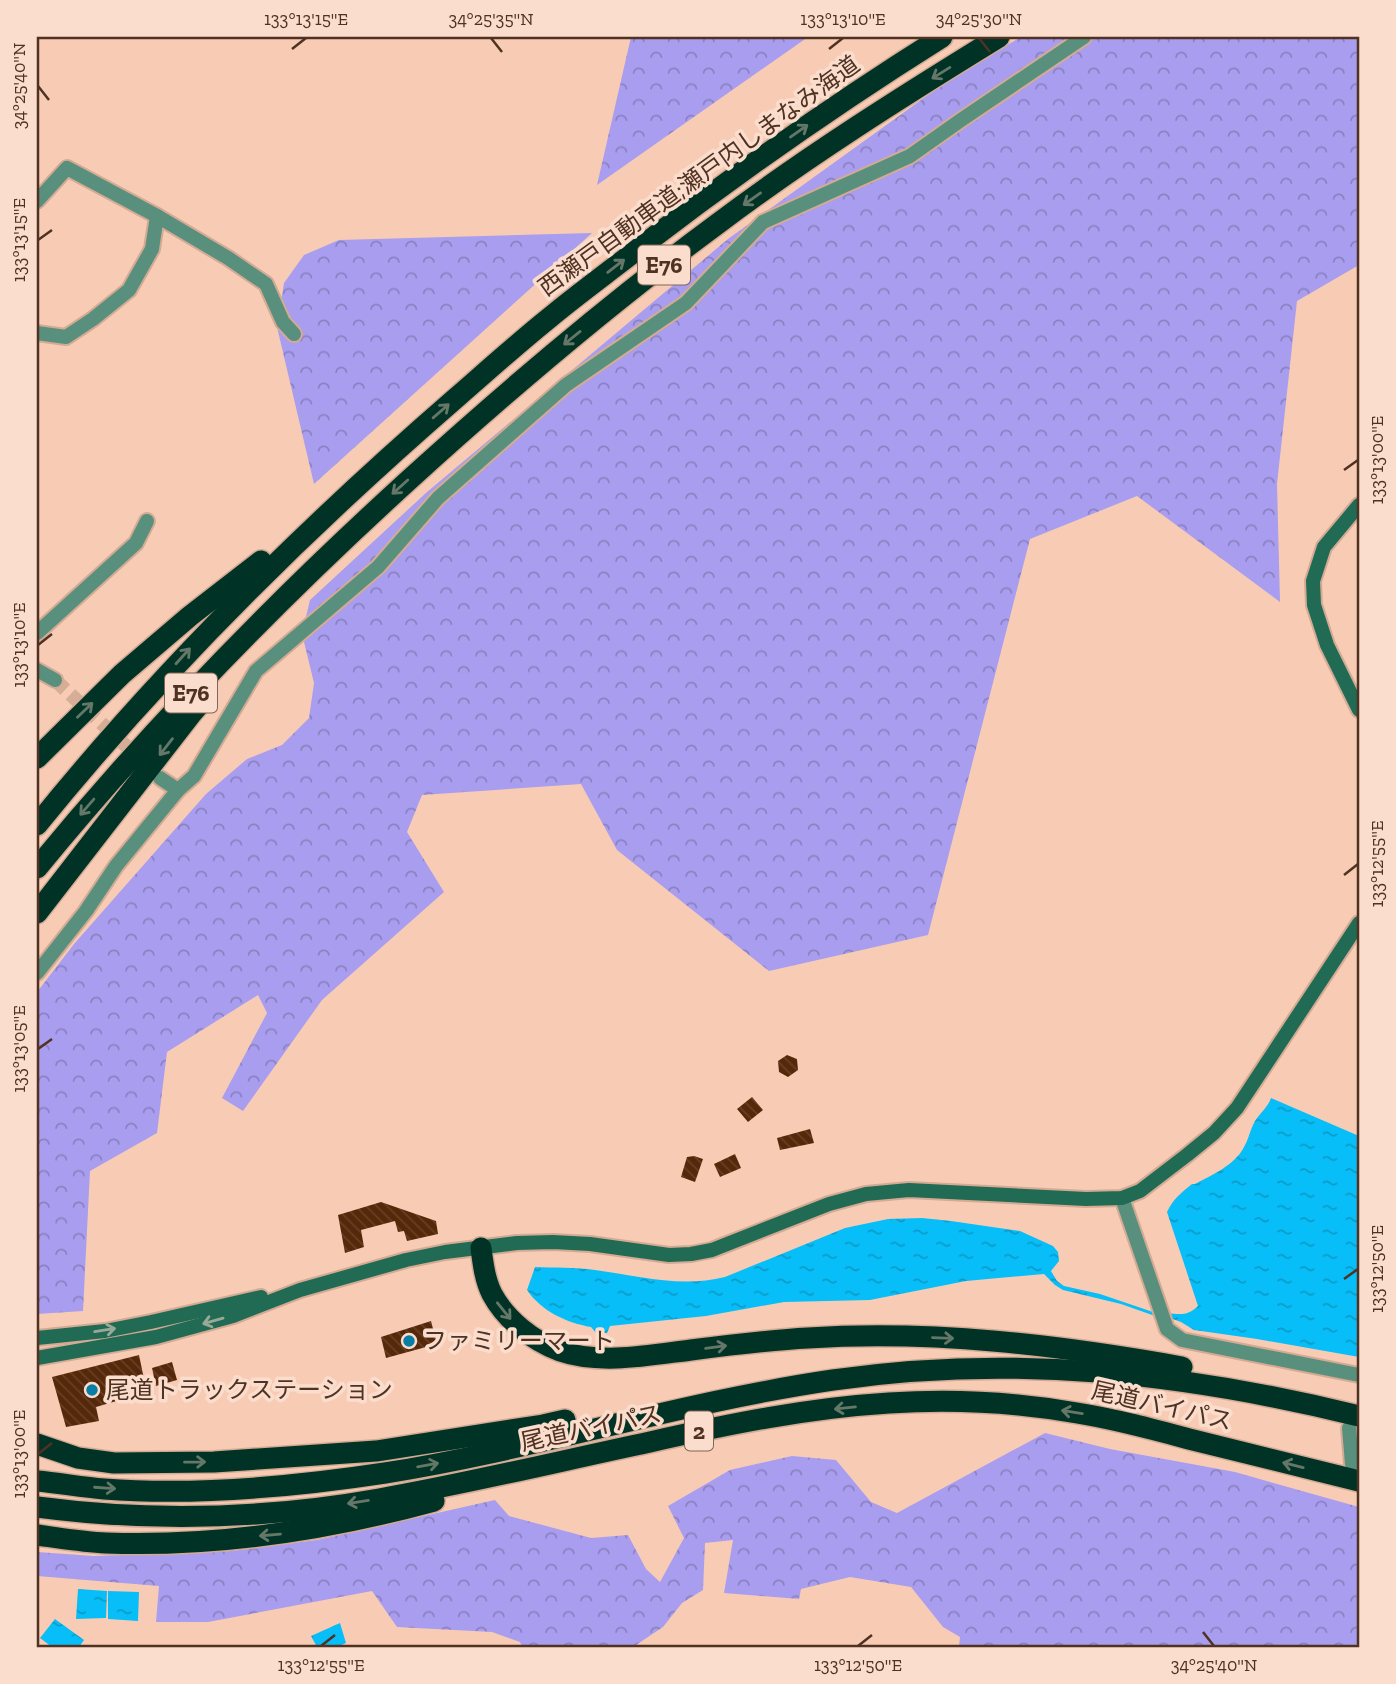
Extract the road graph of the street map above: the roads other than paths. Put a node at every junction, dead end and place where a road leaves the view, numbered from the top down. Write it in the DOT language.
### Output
graph roads {
  1 [pos="942,37"];
  2 [pos="999,37"];
  3 [pos="1084,37"];
  4 [pos="37,201"];
  5 [pos="157,216"];
  6 [pos="37,333"];
  7 [pos="294,334"];
  8 [pos="335,505"];
  9 [pos="1359,505"];
  10 [pos="147,521"];
  11 [pos="355,528"];
  12 [pos="37,633"];
  13 [pos="37,670"];
  14 [pos="55,680"];
  15 [pos="1359,710"];
  16 [pos="37,758"];
  17 [pos="160,778"];
  18 [pos="178,790"];
  19 [pos="37,825"];
  20 [pos="37,868"];
  21 [pos="37,914"];
  22 [pos="1359,923"];
  23 [pos="37,973"];
  24 [pos="1122,1198"];
  25 [pos="481,1248"];
  26 [pos="300,1290"];
  27 [pos="37,1338"];
  28 [pos="37,1358"];
  29 [pos="1041,1368"];
  30 [pos="1359,1375"];
  31 [pos="1359,1409"];
  32 [pos="1354,1422"];
  33 [pos="669,1437"];
  34 [pos="37,1444"];
  35 [pos="1356,1473"];
  36 [pos="37,1481"];
  37 [pos="37,1507"];
  38 [pos="37,1535"];
  8 -- 1 [label="highway, 西瀬戸自動車道;瀬戸内しまなみ海道 / E76, one-way"];
  2 -- 11 [label="highway, 西瀬戸自動車道;瀬戸内しまなみ海道 / E76, one-way"];
  3 -- 18 [label="street"];
  4 -- 5 [label="street"];
  5 -- 6 [label="street"];
  5 -- 7 [label="street"];
  16 -- 8 [label="highway, one-way"];
  19 -- 8 [label="highway, E76, one-way"];
  9 -- 15 [label="street"];
  10 -- 12 [label="street"];
  11 -- 20 [label="highway, E76, one-way"];
  11 -- 21 [label="highway, one-way"];
  13 -- 14 [label="street"];
  17 -- 18 [label="street"];
  18 -- 23 [label="street"];
  22 -- 24 [label="street"];
  24 -- 25 [label="street"];
  24 -- 30 [label="street"];
  25 -- 26 [label="street"];
  25 -- 31 [label="highway, one-way"];
  27 -- 26 [label="street, one-way"];
  26 -- 28 [label="street, one-way"];
  29 -- 32 [label="highway, 尾道バイパス / 2"];
  34 -- 29 [label="highway, one-way"];
  36 -- 29 [label="highway, 尾道バイパス / 2, one-way"];
  32 -- 35 [label="street"];
  35 -- 33 [label="highway, 尾道バイパス / 2, one-way"];
  33 -- 37 [label="highway, 尾道バイパス / 2, one-way"];
  33 -- 38 [label="highway, one-way"];
}
